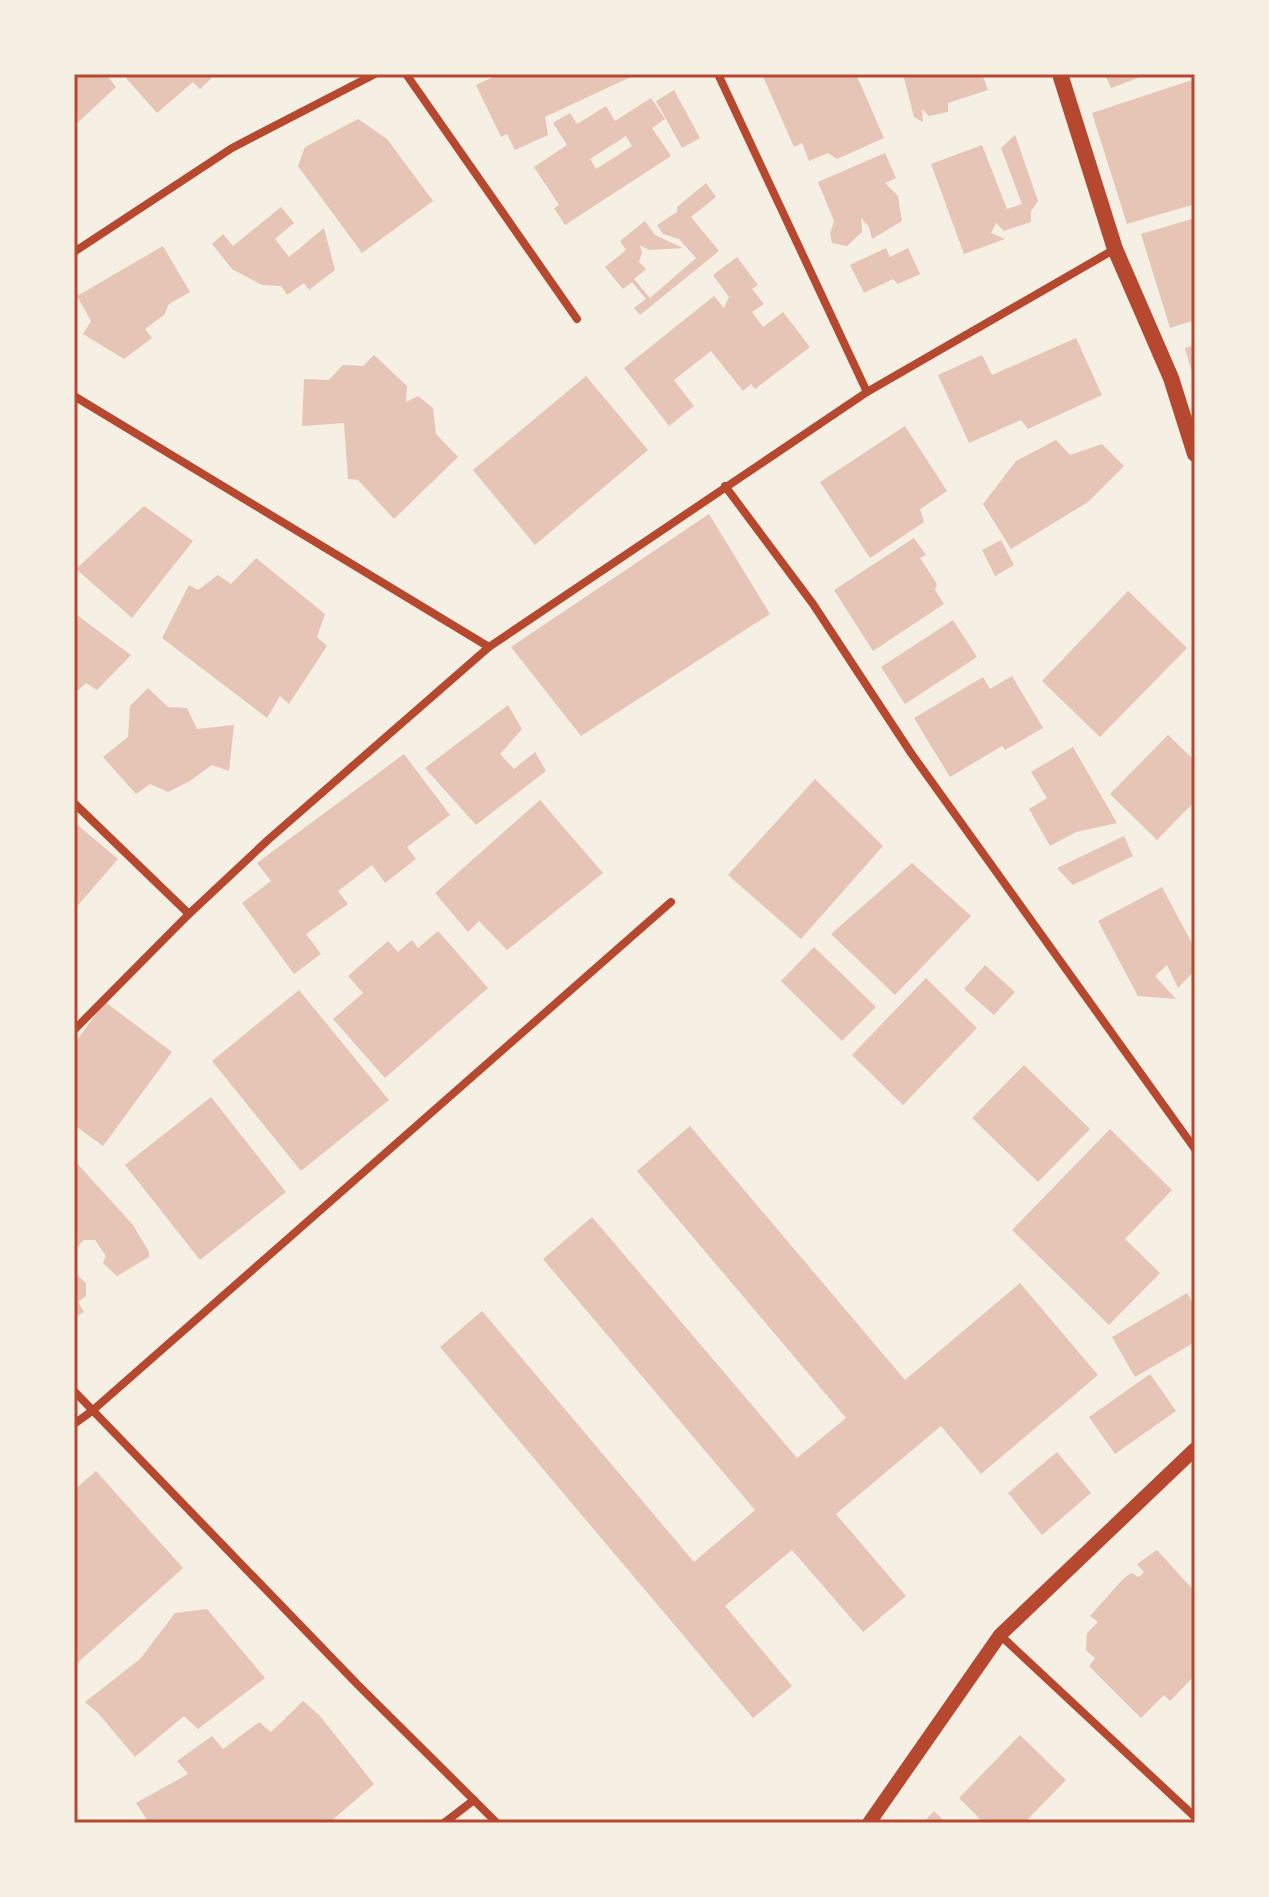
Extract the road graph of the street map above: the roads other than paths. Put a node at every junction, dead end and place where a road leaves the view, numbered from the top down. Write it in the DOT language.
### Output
graph roads {
  1 [pos="375,74"];
  2 [pos="406,74"];
  3 [pos="718,74"];
  4 [pos="1060,74"];
  5 [pos="1115,249"];
  6 [pos="74,252"];
  7 [pos="577,319"];
  8 [pos="867,392"];
  9 [pos="74,396"];
  10 [pos="1195,454"];
  11 [pos="725,486"];
  12 [pos="489,647"];
  13 [pos="74,803"];
  14 [pos="671,902"];
  15 [pos="189,914"];
  16 [pos="74,1030"];
  17 [pos="1195,1149"];
  18 [pos="74,1391"];
  19 [pos="92,1411"];
  20 [pos="74,1424"];
  21 [pos="1195,1449"];
  22 [pos="1000,1635"];
  23 [pos="474,1800"];
  24 [pos="1195,1817"];
  25 [pos="444,1823"];
  26 [pos="497,1823"];
  27 [pos="869,1823"];
  1 -- 6 [label="street"];
  2 -- 7 [label="street"];
  3 -- 8 [label="street"];
  4 -- 5 [label="main road"];
  5 -- 8 [label="street"];
  5 -- 10 [label="main road"];
  8 -- 11 [label="street"];
  9 -- 12 [label="street"];
  11 -- 12 [label="street"];
  11 -- 17 [label="street"];
  12 -- 15 [label="street"];
  13 -- 15 [label="street"];
  14 -- 19 [label="street"];
  15 -- 16 [label="street"];
  18 -- 19 [label="street"];
  19 -- 20 [label="street"];
  19 -- 23 [label="street"];
  21 -- 22 [label="street"];
  22 -- 24 [label="street"];
  22 -- 27 [label="street"];
  23 -- 25 [label="street"];
  23 -- 26 [label="street"];
}
